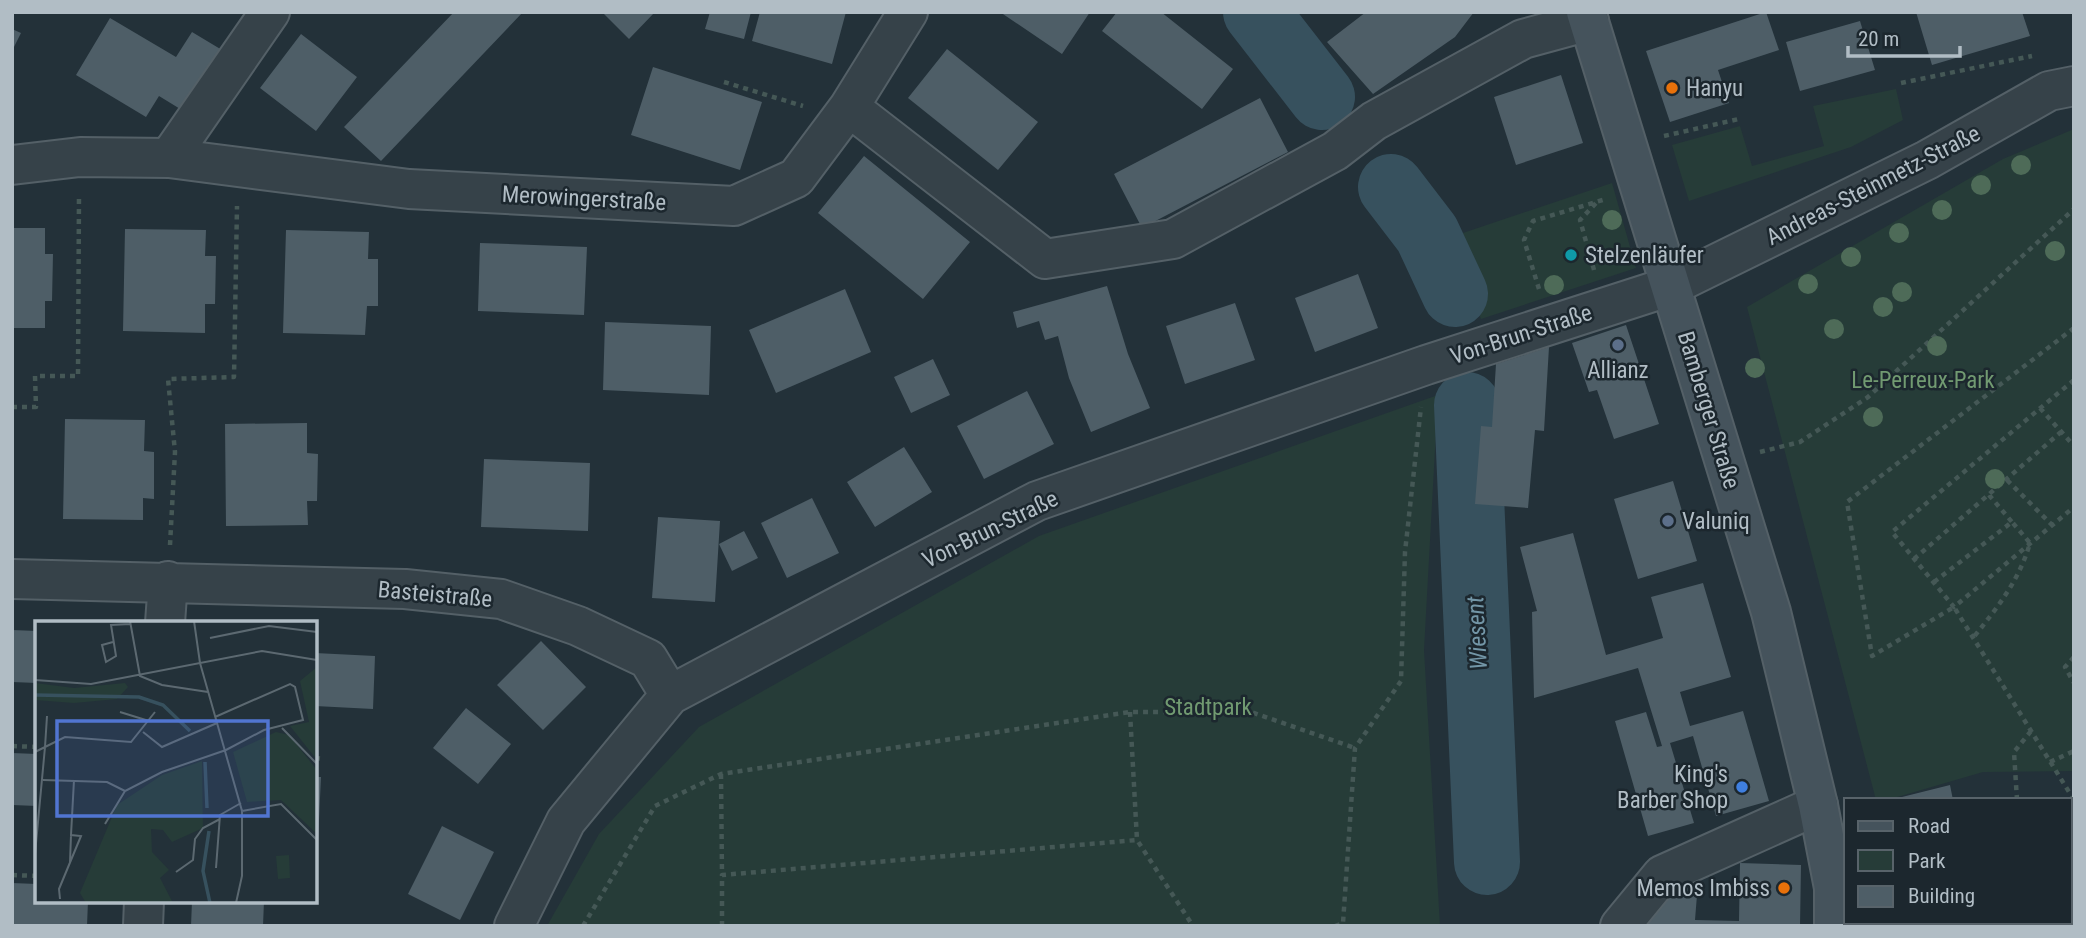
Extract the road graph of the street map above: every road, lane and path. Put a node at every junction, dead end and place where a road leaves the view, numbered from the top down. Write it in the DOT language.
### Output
graph roads {
  1 [pos="271,12"];
  2 [pos="908,12"];
  3 [pos="1587,17"];
  4 [pos="723,82"];
  5 [pos="1901,83"];
  6 [pos="2061,89"];
  7 [pos="843,116"];
  8 [pos="1739,119"];
  9 [pos="1625,145"];
  10 [pos="80,157"];
  11 [pos="169,158"];
  12 [pos="12,165"];
  13 [pos="237,166"];
  14 [pos="1640,189"];
  15 [pos="1596,202"];
  16 [pos="2074,209"];
  17 [pos="1671,286"];
  18 [pos="1604,307"];
  19 [pos="1550,325"];
  20 [pos="2074,328"];
  21 [pos="1426,365"];
  22 [pos="2074,380"];
  23 [pos="12,407"];
  24 [pos="2040,408"];
  25 [pos="2061,432"];
  26 [pos="2074,446"];
  27 [pos="1725,460"];
  28 [pos="2007,480"];
  29 [pos="1989,495"];
  30 [pos="2074,507"];
  31 [pos="2012,522"];
  32 [pos="2052,526"];
  33 [pos="2030,544"];
  34 [pos="1914,559"];
  35 [pos="12,579"];
  36 [pos="168,581"];
  37 [pos="1934,582"];
  38 [pos="1954,607"];
  39 [pos="165,621"];
  40 [pos="1973,638"];
  41 [pos="2074,657"];
  42 [pos="2074,683"];
  43 [pos="670,695"];
  44 [pos="1130,712"];
  45 [pos="2031,731"];
  46 [pos="12,746"];
  47 [pos="35,747"];
  48 [pos="1355,748"];
  49 [pos="2074,751"];
  50 [pos="317,758"];
  51 [pos="324,759"];
  52 [pos="2050,762"];
  53 [pos="721,774"];
  54 [pos="2017,798"];
  55 [pos="2074,800"];
  56 [pos="1818,804"];
  57 [pos="1137,841"];
  58 [pos="12,875"];
  59 [pos="722,875"];
  60 [pos="35,876"];
  61 [pos="1840,887"];
  62 [pos="144,903"];
  63 [pos="143,926"];
  64 [pos="514,926"];
  65 [pos="583,926"];
  66 [pos="722,926"];
  67 [pos="1193,926"];
  68 [pos="1335,926"];
  69 [pos="1620,926"];
  70 [pos="1833,926"];
  1 -- 11 [label="street"];
  2 -- 7 [label="street, Merowingerstraße"];
  3 -- 7 [label="street, Bamberger Straße"];
  3 -- 9 [label="street, Bamberger Straße"];
  4 -- 7 [label="path"];
  5 -- 6 [label="path"];
  6 -- 17 [label="street, Andreas-Steinmetz-Straße"];
  7 -- 13 [label="street, Merowingerstraße"];
  8 -- 9 [label="path"];
  9 -- 14 [label="street, Bamberger Straße"];
  10 -- 11 [label="street, Merowingerstraße"];
  10 -- 12 [label="street, Merowingerstraße"];
  10 -- 23 [label="path"];
  11 -- 13 [label="street, Merowingerstraße"];
  13 -- 36 [label="path"];
  14 -- 15 [label="path"];
  14 -- 17 [label="street, Bamberger Straße"];
  15 -- 18 [label="path"];
  15 -- 19 [label="path"];
  16 -- 27 [label="path"];
  17 -- 18 [label="street, Von-Brun-Straße"];
  17 -- 27 [label="street, Bamberger Straße"];
  18 -- 19 [label="street, Von-Brun-Straße"];
  19 -- 21 [label="street, Von-Brun-Straße"];
  20 -- 38 [label="path"];
  21 -- 43 [label="street, Von-Brun-Straße"];
  21 -- 48 [label="path"];
  22 -- 24 [label="path"];
  24 -- 25 [label="path"];
  24 -- 34 [label="path"];
  25 -- 26 [label="path"];
  25 -- 28 [label="path"];
  27 -- 56 [label="street, Bamberger Straße"];
  28 -- 29 [label="path"];
  28 -- 32 [label="path"];
  29 -- 31 [label="path"];
  29 -- 34 [label="path"];
  30 -- 32 [label="path"];
  31 -- 33 [label="path"];
  31 -- 37 [label="path"];
  32 -- 33 [label="path"];
  33 -- 38 [label="path"];
  33 -- 40 [label="path"];
  34 -- 37 [label="path"];
  35 -- 36 [label="street, Basteistraße"];
  36 -- 39 [label="street"];
  36 -- 43 [label="street, Basteistraße"];
  37 -- 38 [label="path"];
  38 -- 40 [label="path"];
  40 -- 45 [label="path"];
  41 -- 42 [label="path"];
  43 -- 64 [label="street, Von-Brun-Straße"];
  44 -- 48 [label="path"];
  44 -- 53 [label="path"];
  44 -- 57 [label="path"];
  45 -- 52 [label="path"];
  45 -- 54 [label="path"];
  46 -- 47 [label="path"];
  48 -- 68 [label="path"];
  49 -- 52 [label="path"];
  50 -- 51 [label="path"];
  52 -- 55 [label="path"];
  53 -- 59 [label="path"];
  53 -- 65 [label="path"];
  56 -- 61 [label="street, Bamberger Straße"];
  56 -- 69 [label="street"];
  57 -- 59 [label="path"];
  57 -- 67 [label="path"];
  58 -- 60 [label="path"];
  59 -- 66 [label="path"];
  61 -- 70 [label="street, Bamberger Straße"];
  62 -- 63 [label="street"];
}
